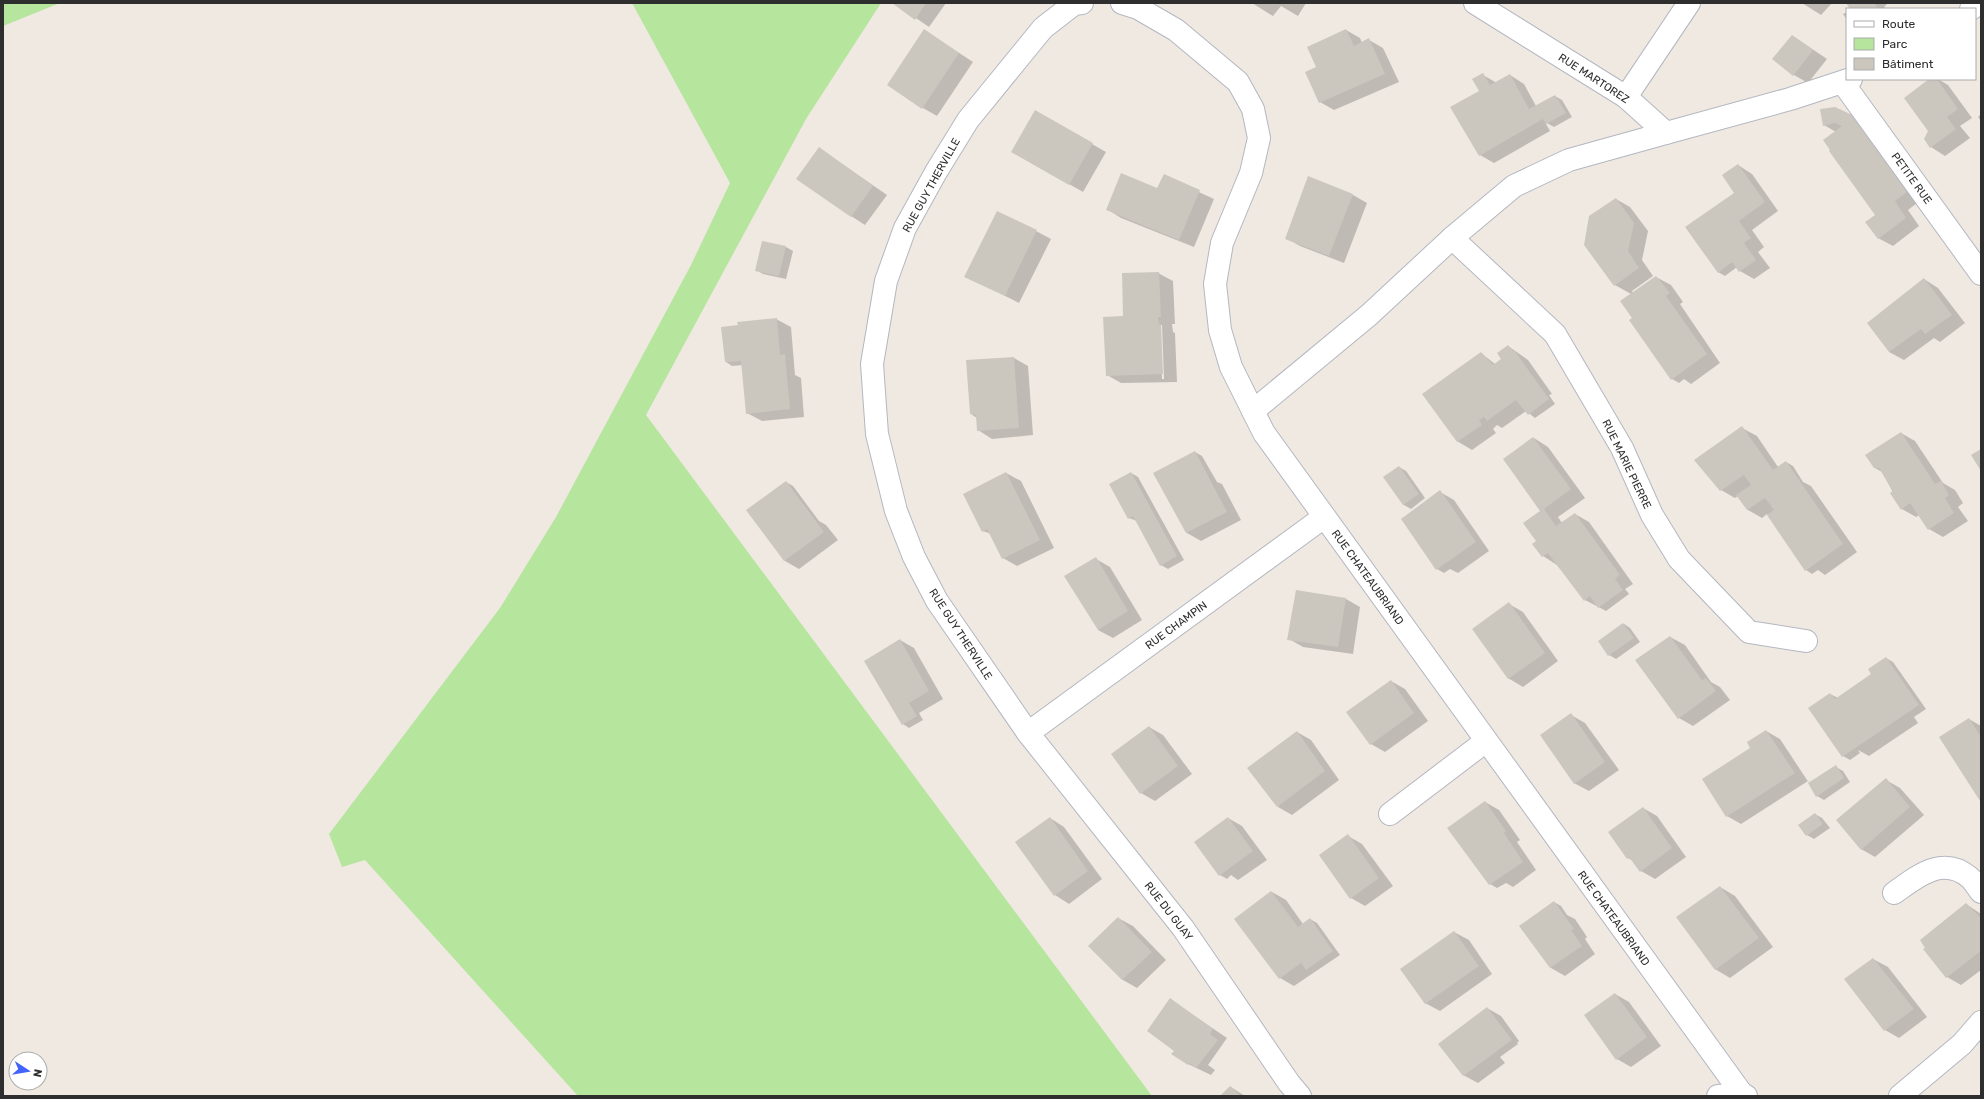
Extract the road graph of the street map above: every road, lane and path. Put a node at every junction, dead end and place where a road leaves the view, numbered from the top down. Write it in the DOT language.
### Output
graph roads {
  1 [pos="1082,3"];
  2 [pos="1122,3"];
  3 [pos="1476,3"];
  4 [pos="1689,3"];
  5 [pos="1847,81"];
  6 [pos="1626,97"];
  7 [pos="1666,133"];
  8 [pos="1452,238"];
  9 [pos="1981,274"];
  10 [pos="1253,411"];
  11 [pos="1324,517"];
  12 [pos="1806,641"];
  13 [pos="1028,734"];
  14 [pos="1486,741"];
  15 [pos="1390,814"];
  16 [pos="1981,892"];
  17 [pos="1894,893"];
  18 [pos="1981,1022"];
  19 [pos="1744,1095"];
  20 [pos="1300,1096"];
  21 [pos="1718,1096"];
  22 [pos="1900,1096"];
  1 -- 13 [label="street, RUE GUY THERVILLE"];
  2 -- 10 [label="street"];
  3 -- 6 [label="street, RUE MARTOREZ"];
  4 -- 6 [label="street"];
  5 -- 7 [label="street"];
  5 -- 9 [label="street, PETITE RUE"];
  6 -- 7 [label="street, RUE MARTOREZ"];
  7 -- 8 [label="street"];
  8 -- 10 [label="street"];
  8 -- 12 [label="street, RUE MARIE PIERRE"];
  10 -- 11 [label="street, RUE CHATEAUBRIAND"];
  11 -- 13 [label="street, RUE CHAMPIN"];
  11 -- 14 [label="street, RUE CHATEAUBRIAND"];
  13 -- 20 [label="street, RUE DU GUAY"];
  14 -- 15 [label="street"];
  14 -- 19 [label="street, RUE CHATEAUBRIAND"];
  16 -- 17 [label="street"];
  18 -- 22 [label="street"];
  19 -- 21 [label="street"];
}
